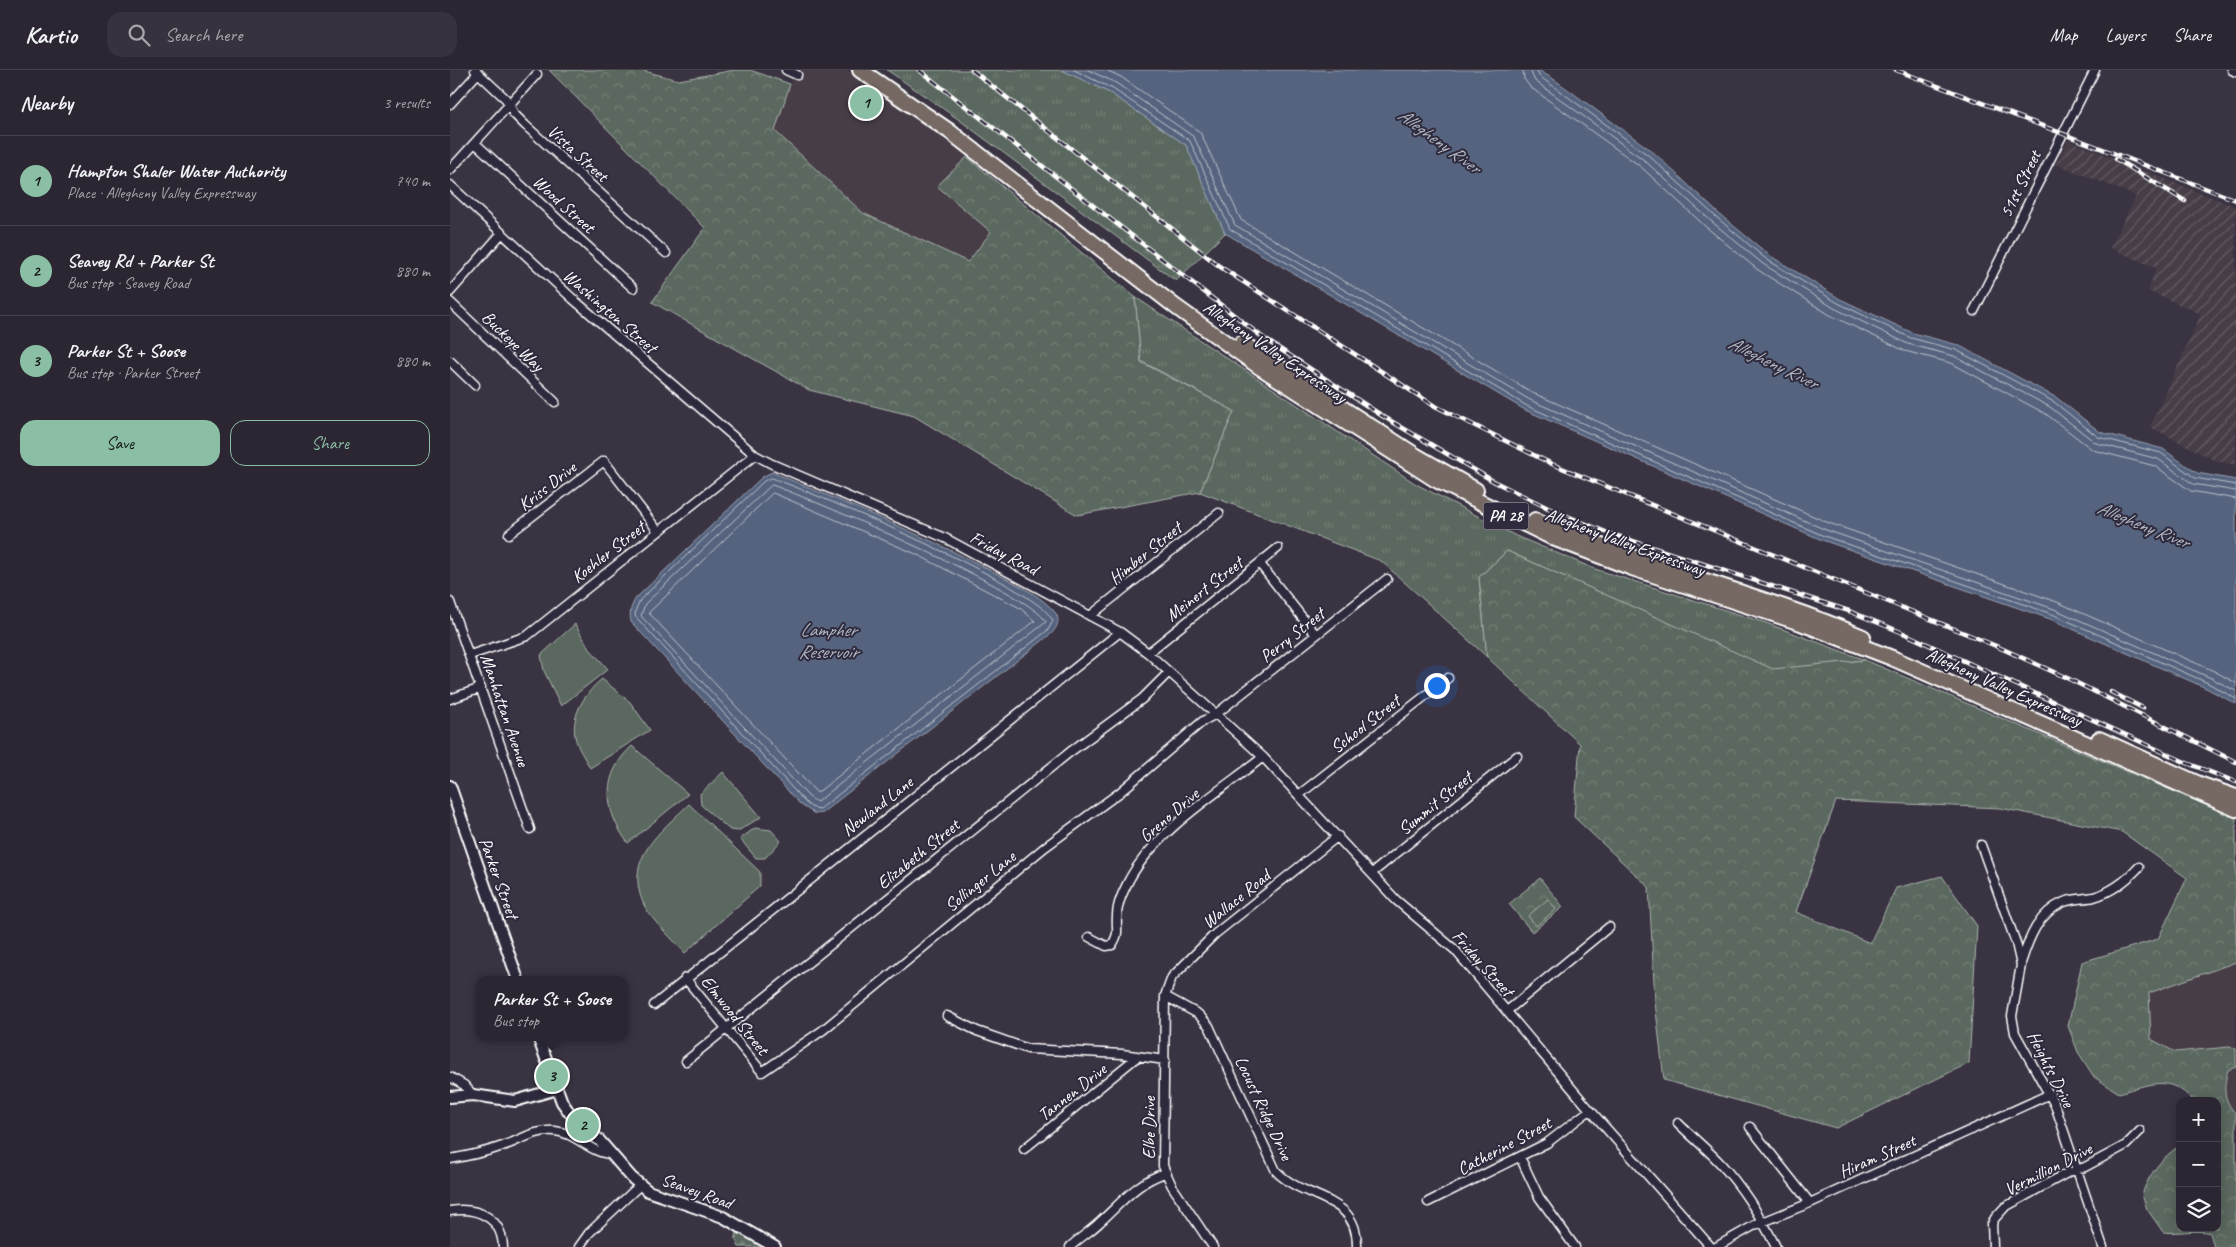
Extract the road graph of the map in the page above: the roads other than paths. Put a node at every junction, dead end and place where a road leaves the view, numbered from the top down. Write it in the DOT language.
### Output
graph roads {
  1 [pos="786,70"];
  2 [pos="860,70"];
  3 [pos="876,70"];
  4 [pos="2095,70"];
  5 [pos="2232,70"];
  6 [pos="477,72"];
  7 [pos="2236,72"];
  8 [pos="537,74"];
  9 [pos="797,75"];
  10 [pos="450,104"];
  11 [pos="509,105"];
  12 [pos="475,143"];
  13 [pos="450,170"];
  14 [pos="450,185"];
  15 [pos="502,233"];
  16 [pos="666,253"];
  17 [pos="633,288"];
  18 [pos="450,292"];
  19 [pos="450,302"];
  20 [pos="1974,311"];
  21 [pos="450,361"];
  22 [pos="475,385"];
  23 [pos="555,402"];
  24 [pos="755,454"];
  25 [pos="1219,513"];
  26 [pos="658,531"];
  27 [pos="509,534"];
  28 [pos="1278,548"];
  29 [pos="1260,564"];
  30 [pos="1387,579"];
  31 [pos="450,602"];
  32 [pos="1090,616"];
  33 [pos="1120,632"];
  34 [pos="1316,635"];
  35 [pos="1148,653"];
  36 [pos="470,655"];
  37 [pos="1170,672"];
  38 [pos="1448,678"];
  39 [pos="481,688"];
  40 [pos="450,699"];
  41 [pos="1216,714"];
  42 [pos="1517,756"];
  43 [pos="1263,758"];
  44 [pos="450,786"];
  45 [pos="1300,794"];
  46 [pos="2236,797"];
  47 [pos="2236,809"];
  48 [pos="530,830"];
  49 [pos="1338,836"];
  50 [pos="1981,845"];
  51 [pos="2139,868"];
  52 [pos="1372,873"];
  53 [pos="1609,927"];
  54 [pos="1089,937"];
  55 [pos="2021,965"];
  56 [pos="517,976"];
  57 [pos="685,978"];
  58 [pos="1165,996"];
  59 [pos="654,1005"];
  60 [pos="1507,1011"];
  61 [pos="947,1016"];
  62 [pos="726,1028"];
  63 [pos="539,1041"];
  64 [pos="1137,1057"];
  65 [pos="1165,1060"];
  66 [pos="686,1061"];
  67 [pos="762,1072"];
  68 [pos="450,1077"];
  69 [pos="557,1089"];
  70 [pos="2050,1094"];
  71 [pos="473,1095"];
  72 [pos="450,1097"];
  73 [pos="1590,1110"];
  74 [pos="1678,1123"];
  75 [pos="1750,1127"];
  76 [pos="2140,1131"];
  77 [pos="1024,1149"];
  78 [pos="612,1154"];
  79 [pos="1520,1157"];
  80 [pos="450,1159"];
  81 [pos="2077,1170"];
  82 [pos="1165,1173"];
  83 [pos="640,1185"];
  84 [pos="1428,1202"];
  85 [pos="1810,1203"];
  86 [pos="450,1211"];
  87 [pos="1764,1222"];
  88 [pos="503,1247"];
  89 [pos="579,1247"];
  90 [pos="775,1247"];
  91 [pos="1070,1247"];
  92 [pos="1213,1247"];
  93 [pos="1357,1247"];
  94 [pos="1575,1247"];
  95 [pos="1711,1247"];
  96 [pos="1716,1247"];
  97 [pos="1776,1247"];
  98 [pos="1993,1247"];
  99 [pos="2103,1247"];
  1 -- 9 [label="street"];
  2 -- 47 [label="highway, Allegheny Valley Expressway / PA 28"];
  3 -- 46 [label="highway, Allegheny Valley Expressway / PA 28"];
  4 -- 20 [label="street, 51st Street"];
  5 -- 7 [label="street"];
  6 -- 10 [label="street"];
  6 -- 11 [label="street, Vista Street"];
  8 -- 11 [label="street"];
  11 -- 12 [label="street"];
  11 -- 16 [label="street, Vista Street"];
  12 -- 13 [label="street"];
  12 -- 17 [label="street, Wood Street"];
  14 -- 15 [label="street, Washington Street"];
  15 -- 18 [label="street"];
  15 -- 24 [label="street, Washington Street"];
  19 -- 23 [label="street, Buckeye Way"];
  21 -- 22 [label="street"];
  24 -- 26 [label="street, Koehler Street"];
  24 -- 32 [label="street, Friday Road"];
  25 -- 32 [label="street, Himber Street"];
  26 -- 27 [label="street, Kriss Drive"];
  26 -- 36 [label="street, Koehler Street"];
  28 -- 29 [label="street, Meinert Street"];
  29 -- 34 [label="street"];
  29 -- 35 [label="street, Meinert Street"];
  30 -- 34 [label="street, Perry Street"];
  31 -- 36 [label="street, Manhattan Avenue"];
  32 -- 33 [label="street, Friday Road"];
  33 -- 35 [label="street, Friday Road"];
  33 -- 57 [label="street, Newland Lane"];
  34 -- 41 [label="street, Perry Street"];
  35 -- 37 [label="street, Friday Road"];
  36 -- 39 [label="street, Manhattan Avenue"];
  37 -- 41 [label="street, Friday Road"];
  37 -- 62 [label="street, Elizabeth Street"];
  38 -- 45 [label="street, School Street"];
  39 -- 40 [label="street"];
  39 -- 48 [label="street, Manhattan Avenue"];
  41 -- 43 [label="street, Friday Street"];
  41 -- 67 [label="street, Sollinger Lane"];
  42 -- 52 [label="street, Summit Street"];
  43 -- 45 [label="street, Friday Street"];
  43 -- 54 [label="street, Greno Drive"];
  44 -- 56 [label="street, Parker Street"];
  45 -- 49 [label="street, Friday Street"];
  49 -- 52 [label="street, Friday Street"];
  49 -- 58 [label="street, Wallace Road"];
  50 -- 55 [label="street, Heights Drive"];
  51 -- 55 [label="street"];
  52 -- 60 [label="street, Friday Street"];
  53 -- 60 [label="street"];
  55 -- 70 [label="street, Heights Drive"];
  57 -- 59 [label="street, Newland Lane"];
  57 -- 62 [label="street, Elmwood Street"];
  58 -- 65 [label="street, Elbe Drive"];
  58 -- 93 [label="street, Locust Ridge Drive"];
  60 -- 73 [label="street, Friday Street"];
  61 -- 64 [label="street"];
  62 -- 66 [label="street, Elizabeth Street"];
  62 -- 67 [label="street, Elmwood Street"];
  63 -- 69 [label="street"];
  64 -- 65 [label="street"];
  64 -- 77 [label="street, Tannen Drive"];
  65 -- 82 [label="street, Elbe Drive"];
  68 -- 71 [label="street"];
  69 -- 71 [label="street"];
  69 -- 78 [label="street, Seavey Road"];
  70 -- 81 [label="street, Heights Drive"];
  70 -- 85 [label="street, Hiram Street"];
  71 -- 72 [label="street"];
  73 -- 79 [label="street, Catherine Street"];
  73 -- 95 [label="street, Friday Street"];
  74 -- 87 [label="street"];
  75 -- 85 [label="street"];
  76 -- 81 [label="street, Vermillion Drive"];
  78 -- 80 [label="street"];
  78 -- 83 [label="street, Seavey Road"];
  79 -- 84 [label="street, Catherine Street"];
  79 -- 94 [label="street"];
  81 -- 98 [label="street, Vermillion Drive"];
  81 -- 99 [label="street, Heights Drive"];
  82 -- 91 [label="street"];
  82 -- 92 [label="street, Elbe Drive"];
  83 -- 89 [label="street"];
  83 -- 90 [label="street, Seavey Road"];
  85 -- 87 [label="street, Hiram Street"];
  86 -- 88 [label="street"];
  87 -- 96 [label="street, Hiram Street"];
  87 -- 97 [label="street"];
}
